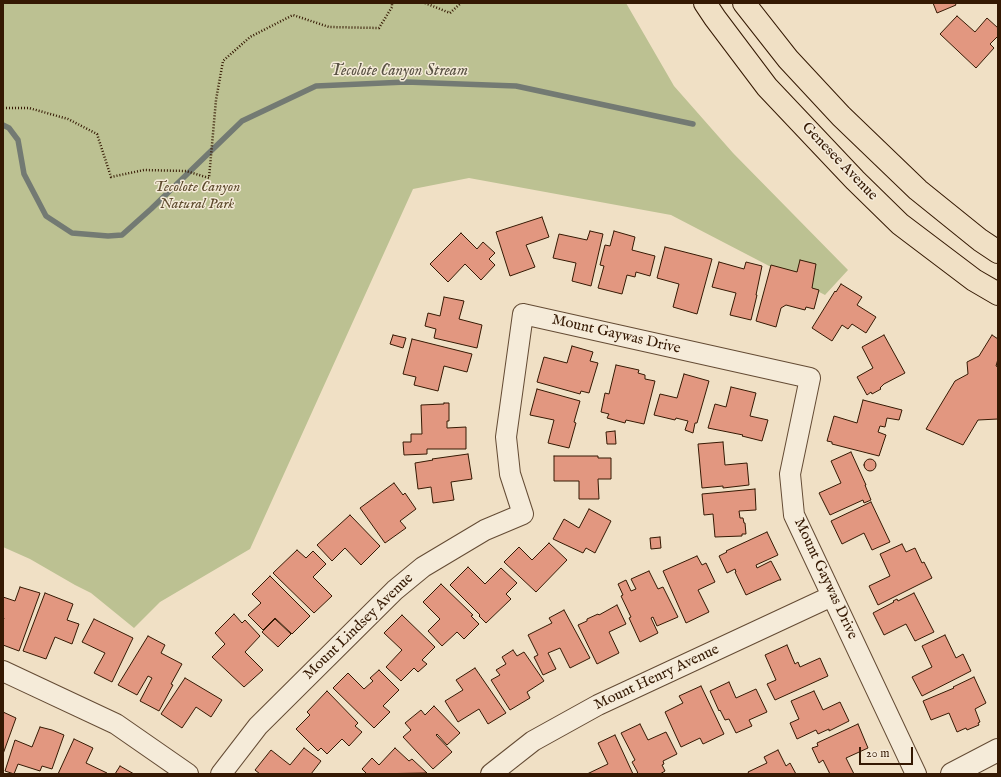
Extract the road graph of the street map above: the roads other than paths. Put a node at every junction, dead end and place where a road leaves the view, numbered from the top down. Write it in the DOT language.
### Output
graph roads {
  1 [pos="705,3"];
  2 [pos="744,3"];
  3 [pos="998,252"];
  4 [pos="998,294"];
  5 [pos="523,514"];
  6 [pos="832,596"];
  7 [pos="3,671"];
  8 [pos="998,750"];
  9 [pos="188,774"];
  10 [pos="221,774"];
  11 [pos="491,774"];
  12 [pos="916,774"];
  13 [pos="952,774"];
  1 -- 4 [label="main road, Genesee Avenue"];
  2 -- 3 [label="main road"];
  5 -- 6 [label="street, Mount Gaywas Drive"];
  5 -- 10 [label="street, Mount Lindsey Avenue"];
  6 -- 11 [label="street, Mount Henry Avenue"];
  6 -- 12 [label="street, Mount Gaywas Drive"];
  7 -- 9 [label="street"];
  8 -- 13 [label="street"];
}
